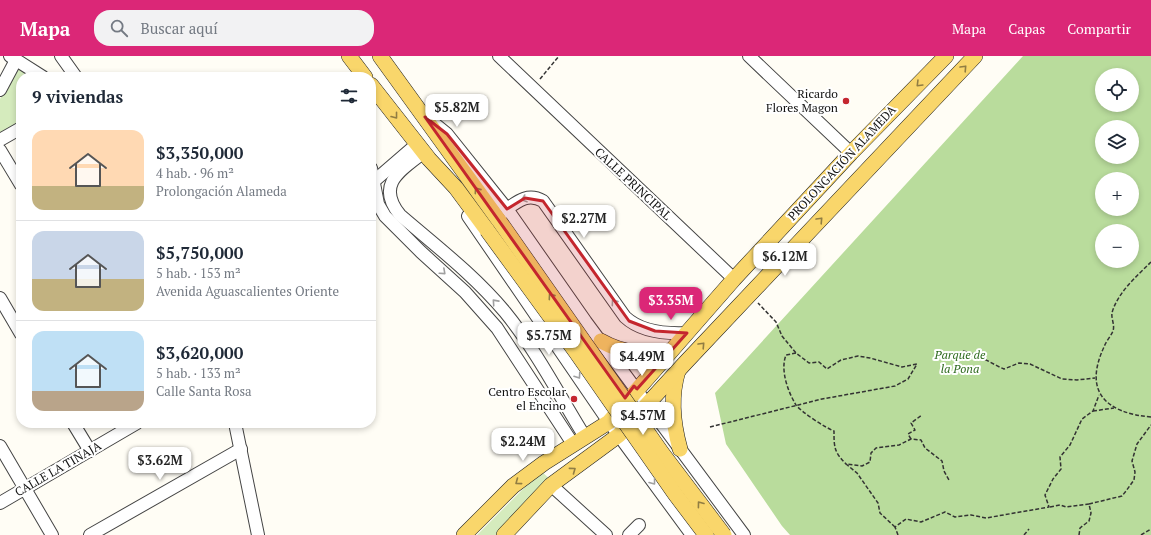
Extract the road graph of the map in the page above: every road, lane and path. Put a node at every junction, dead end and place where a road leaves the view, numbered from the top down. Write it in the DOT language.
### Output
graph roads {
  1 [pos="61,56"];
  2 [pos="349,56"];
  3 [pos="380,56"];
  4 [pos="499,56"];
  5 [pos="559,56"];
  6 [pos="749,56"];
  7 [pos="946,56"];
  8 [pos="975,56"];
  9 [pos="13,58"];
  10 [pos="35,72"];
  11 [pos="72,72"];
  12 [pos="360,72"];
  13 [pos="532,88"];
  14 [pos="0,90"];
  15 [pos="376,91"];
  16 [pos="425,117"];
  17 [pos="16,131"];
  18 [pos="0,140"];
  19 [pos="423,152"];
  20 [pos="851,153"];
  21 [pos="1,155"];
  22 [pos="395,175"];
  23 [pos="16,178"];
  24 [pos="376,180"];
  25 [pos="376,181"];
  26 [pos="376,197"];
  27 [pos="391,201"];
  28 [pos="378,204"];
  29 [pos="507,209"];
  30 [pos="434,244"];
  31 [pos="421,252"];
  32 [pos="1151,262"];
  33 [pos="734,279"];
  34 [pos="0,298"];
  35 [pos="756,301"];
  36 [pos="16,325"];
  37 [pos="687,333"];
  38 [pos="601,341"];
  39 [pos="670,351"];
  40 [pos="963,351"];
  41 [pos="796,353"];
  42 [pos="544,369"];
  43 [pos="678,371"];
  44 [pos="531,377"];
  45 [pos="1095,378"];
  46 [pos="635,387"];
  47 [pos="1099,395"];
  48 [pos="597,404"];
  49 [pos="648,404"];
  50 [pos="797,406"];
  51 [pos="1114,408"];
  52 [pos="1093,411"];
  53 [pos="922,415"];
  54 [pos="1151,418"];
  55 [pos="608,422"];
  56 [pos="1151,425"];
  57 [pos="710,427"];
  58 [pos="76,428"];
  59 [pos="129,428"];
  60 [pos="236,428"];
  61 [pos="619,436"];
  62 [pos="911,439"];
  63 [pos="579,441"];
  64 [pos="677,445"];
  65 [pos="0,446"];
  66 [pos="241,449"];
  67 [pos="90,451"];
  68 [pos="846,464"];
  69 [pos="642,467"];
  70 [pos="949,480"];
  71 [pos="551,485"];
  72 [pos="25,488"];
  73 [pos="0,503"];
  74 [pos="1089,504"];
  75 [pos="1049,507"];
  76 [pos="639,525"];
  77 [pos="895,527"];
  78 [pos="1029,529"];
  79 [pos="1151,529"];
  80 [pos="511,533"];
  81 [pos="52,535"];
  82 [pos="90,535"];
  83 [pos="258,535"];
  84 [pos="464,535"];
  85 [pos="606,535"];
  86 [pos="629,535"];
  87 [pos="692,535"];
  88 [pos="706,535"];
  89 [pos="724,535"];
  90 [pos="744,535"];
  91 [pos="898,535"];
  92 [pos="1024,535"];
  93 [pos="1079,535"];
  94 [pos="1141,535"];
  1 -- 11 [label="street"];
  2 -- 12 [label="main road"];
  3 -- 16 [label="main road"];
  4 -- 13 [label="street, CALLE PRINCIPAL"];
  5 -- 13 [label="path"];
  6 -- 20 [label="street"];
  7 -- 20 [label="main road, PROLONGACIÓN ALAMEDA, one-way"];
  43 -- 8 [label="main road, PROLONGACIÓN ALAMEDA, one-way"];
  9 -- 10 [label="street"];
  9 -- 14 [label="street"];
  13 -- 33 [label="street, CALLE PRINCIPAL"];
  15 -- 19 [label="main road, one-way"];
  16 -- 29 [label="street"];
  89 -- 16 [label="main road, one-way, bridge"];
  17 -- 18 [label="street"];
  19 -- 22 [label="street"];
  19 -- 24 [label="street"];
  19 -- 48 [label="street, one-way"];
  19 -- 88 [label="main road, bridge"];
  20 -- 33 [label="main road, PROLONGACIÓN ALAMEDA"];
  21 -- 23 [label="street"];
  22 -- 25 [label="street"];
  22 -- 27 [label="street"];
  26 -- 28 [label="street"];
  27 -- 28 [label="street"];
  27 -- 30 [label="street"];
  28 -- 31 [label="street"];
  37 -- 29 [label="street, one-way"];
  29 -- 38 [label="street"];
  30 -- 31 [label="street"];
  42 -- 30 [label="street, one-way"];
  31 -- 44 [label="street, one-way"];
  32 -- 45 [label="path"];
  33 -- 37 [label="main road, PROLONGACIÓN ALAMEDA"];
  34 -- 36 [label="street"];
  35 -- 41 [label="path"];
  37 -- 39 [label="main road, PROLONGACIÓN ALAMEDA"];
  38 -- 39 [label="main road"];
  38 -- 46 [label="street"];
  39 -- 46 [label="main road, PROLONGACIÓN ALAMEDA"];
  40 -- 45 [label="path"];
  41 -- 50 [label="path"];
  41 -- 50 [label="path"];
  42 -- 44 [label="street"];
  42 -- 63 [label="street"];
  43 -- 49 [label="main road, PROLONGACIÓN ALAMEDA"];
  43 -- 64 [label="main road"];
  44 -- 63 [label="street"];
  45 -- 47 [label="path"];
  46 -- 48 [label="street"];
  46 -- 49 [label="street"];
  46 -- 55 [label="main road, PROLONGACIÓN ALAMEDA"];
  47 -- 51 [label="path"];
  47 -- 52 [label="path"];
  48 -- 55 [label="street"];
  49 -- 61 [label="main road, PROLONGACIÓN ALAMEDA"];
  49 -- 64 [label="street"];
  50 -- 57 [label="path"];
  50 -- 68 [label="path"];
  51 -- 52 [label="path"];
  51 -- 54 [label="path"];
  52 -- 75 [label="path"];
  53 -- 62 [label="path"];
  55 -- 61 [label="street"];
  55 -- 63 [label="main road, PROLONGACIÓN ALAMEDA"];
  56 -- 74 [label="path"];
  58 -- 67 [label="street"];
  59 -- 67 [label="street, CALLE LA TINAJA"];
  60 -- 66 [label="street"];
  61 -- 69 [label="street"];
  71 -- 61 [label="main road, PROLONGACIÓN ALAMEDA, one-way"];
  62 -- 68 [label="path"];
  62 -- 70 [label="path"];
  63 -- 84 [label="main road, PROLONGACIÓN ALAMEDA, one-way"];
  64 -- 69 [label="street"];
  64 -- 90 [label="street"];
  65 -- 72 [label="street"];
  66 -- 82 [label="street"];
  66 -- 83 [label="street"];
  67 -- 72 [label="street, CALLE LA TINAJA"];
  68 -- 77 [label="path"];
  69 -- 87 [label="street, one-way"];
  71 -- 80 [label="main road, PROLONGACIÓN ALAMEDA"];
  71 -- 85 [label="street"];
  72 -- 73 [label="street, CALLE LA TINAJA"];
  72 -- 81 [label="street"];
  74 -- 75 [label="path"];
  74 -- 93 [label="path"];
  75 -- 77 [label="path"];
  76 -- 86 [label="street"];
  77 -- 91 [label="path"];
  78 -- 92 [label="path"];
  79 -- 94 [label="path"];
}
